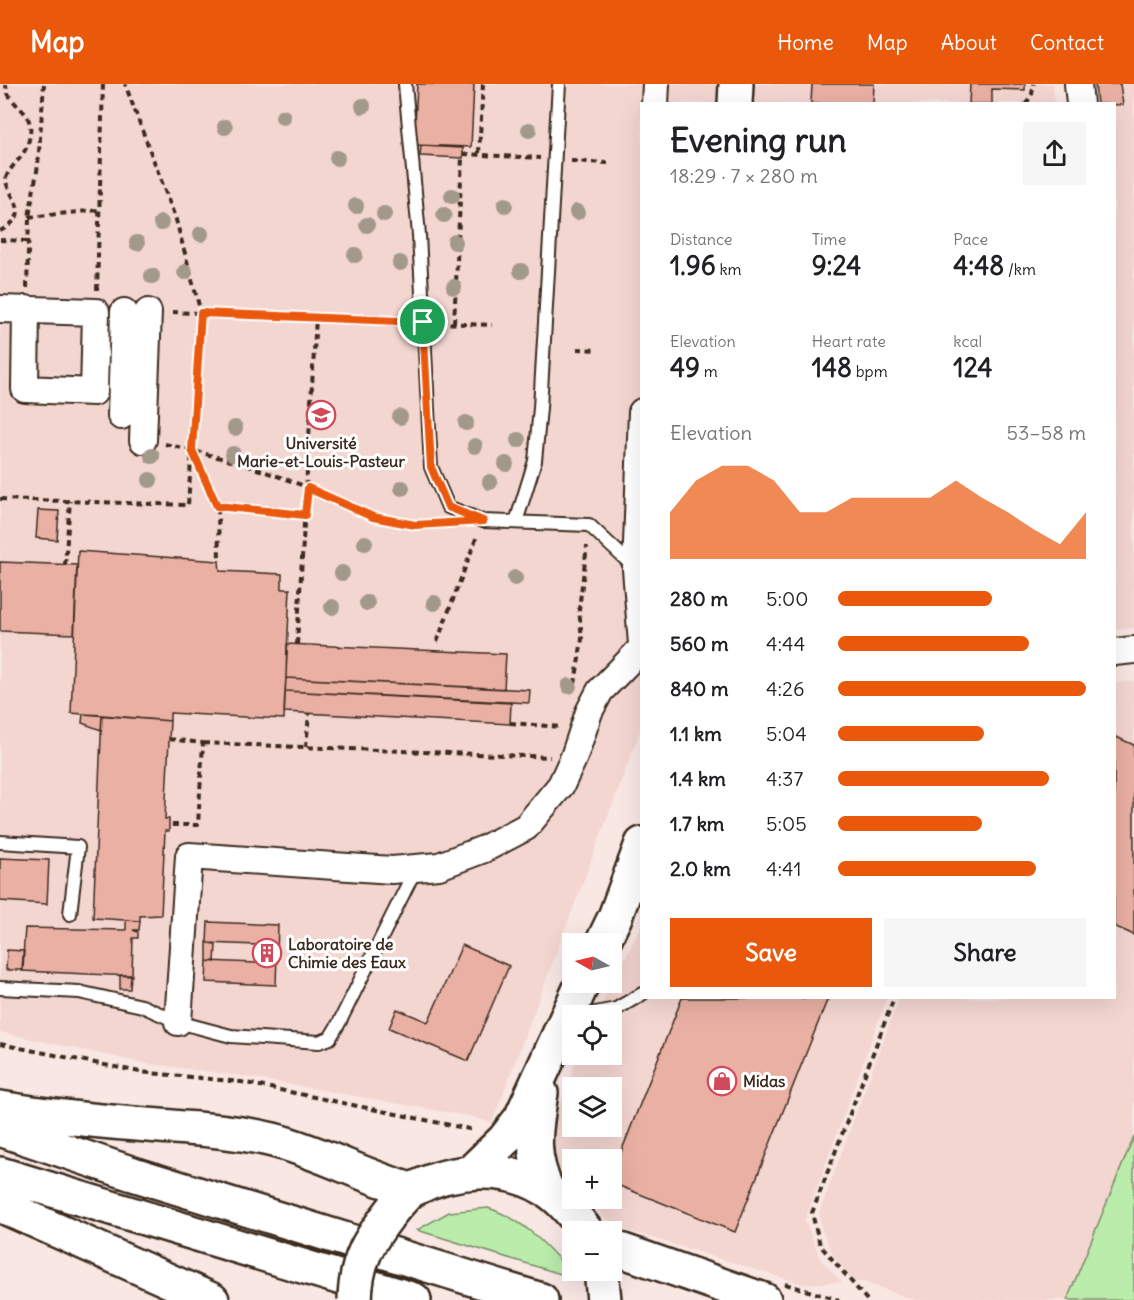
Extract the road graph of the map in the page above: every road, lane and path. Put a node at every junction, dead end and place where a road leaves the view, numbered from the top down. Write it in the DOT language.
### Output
graph roads {
  1 [pos="6,84"];
  2 [pos="45,84"];
  3 [pos="103,84"];
  4 [pos="125,84"];
  5 [pos="405,84"];
  6 [pos="483,84"];
  7 [pos="560,84"];
  8 [pos="656,84"];
  9 [pos="736,84"];
  10 [pos="1034,84"];
  11 [pos="1078,84"];
  12 [pos="655,102"];
  13 [pos="735,102"];
  14 [pos="1027,102"];
  15 [pos="1080,102"];
  16 [pos="479,153"];
  17 [pos="540,158"];
  18 [pos="556,161"];
  19 [pos="608,162"];
  20 [pos="98,210"];
  21 [pos="29,217"];
  22 [pos="0,231"];
  23 [pos="0,240"];
  24 [pos="28,241"];
  25 [pos="0,309"];
  26 [pos="26,309"];
  27 [pos="96,312"];
  28 [pos="146,312"];
  29 [pos="201,313"];
  30 [pos="316,317"];
  31 [pos="423,322"];
  32 [pos="454,323"];
  33 [pos="492,325"];
  34 [pos="577,350"];
  35 [pos="598,350"];
  36 [pos="121,416"];
  37 [pos="151,441"];
  38 [pos="192,450"];
  39 [pos="640,464"];
  40 [pos="308,488"];
  41 [pos="0,499"];
  42 [pos="70,501"];
  43 [pos="217,506"];
  44 [pos="305,515"];
  45 [pos="483,521"];
  46 [pos="516,522"];
  47 [pos="589,525"];
  48 [pos="219,561"];
  49 [pos="65,565"];
  50 [pos="636,569"];
  51 [pos="640,620"];
  52 [pos="437,642"];
  53 [pos="297,644"];
  54 [pos="640,648"];
  55 [pos="1134,650"];
  56 [pos="1116,652"];
  57 [pos="573,696"];
  58 [pos="309,714"];
  59 [pos="510,723"];
  60 [pos="169,739"];
  61 [pos="203,743"];
  62 [pos="306,747"];
  63 [pos="567,747"];
  64 [pos="169,825"];
  65 [pos="0,842"];
  66 [pos="640,849"];
  67 [pos="416,868"];
  68 [pos="640,882"];
  69 [pos="70,914"];
  70 [pos="609,930"];
  71 [pos="0,988"];
  72 [pos="640,995"];
  73 [pos="894,999"];
  74 [pos="622,1006"];
  75 [pos="177,1022"];
  76 [pos="562,1037"];
  77 [pos="0,1044"];
  78 [pos="545,1067"];
  79 [pos="0,1108"];
  80 [pos="0,1129"];
  81 [pos="481,1131"];
  82 [pos="472,1171"];
  83 [pos="0,1174"];
  84 [pos="547,1190"];
  85 [pos="403,1199"];
  86 [pos="0,1205"];
  87 [pos="578,1221"];
  88 [pos="622,1250"];
  89 [pos="602,1281"];
  90 [pos="212,1300"];
  91 [pos="355,1300"];
  92 [pos="414,1300"];
  93 [pos="541,1300"];
  94 [pos="604,1300"];
  95 [pos="764,1300"];
  96 [pos="867,1300"];
  1 -- 22 [label="path"];
  2 -- 21 [label="path"];
  3 -- 20 [label="path"];
  4 -- 29 [label="path"];
  5 -- 31 [label="lane"];
  6 -- 16 [label="path"];
  7 -- 18 [label="lane"];
  8 -- 12 [label="street"];
  9 -- 13 [label="main road"];
  10 -- 14 [label="path"];
  11 -- 15 [label="street"];
  16 -- 17 [label="path"];
  16 -- 32 [label="path"];
  18 -- 19 [label="path"];
  18 -- 46 [label="lane"];
  20 -- 21 [label="path"];
  20 -- 27 [label="path"];
  21 -- 24 [label="path"];
  23 -- 24 [label="path"];
  24 -- 26 [label="path"];
  25 -- 26 [label="street"];
  26 -- 27 [label="street"];
  26 -- 27 [label="street"];
  28 -- 29 [label="path"];
  28 -- 36 [label="street"];
  28 -- 37 [label="street"];
  29 -- 30 [label="path"];
  29 -- 38 [label="path"];
  30 -- 31 [label="path"];
  30 -- 40 [label="path"];
  31 -- 32 [label="path"];
  31 -- 45 [label="lane"];
  32 -- 33 [label="path"];
  34 -- 35 [label="path"];
  37 -- 38 [label="path"];
  38 -- 40 [label="path"];
  38 -- 42 [label="path"];
  38 -- 43 [label="path"];
  39 -- 50 [label="street"];
  40 -- 44 [label="path"];
  40 -- 45 [label="path"];
  41 -- 42 [label="path"];
  42 -- 49 [label="path"];
  43 -- 44 [label="path"];
  43 -- 48 [label="path"];
  44 -- 53 [label="path"];
  45 -- 46 [label="lane"];
  45 -- 52 [label="path"];
  46 -- 47 [label="lane"];
  47 -- 50 [label="lane"];
  47 -- 57 [label="path"];
  50 -- 51 [label="street"];
  54 -- 63 [label="street"];
  55 -- 56 [label="street"];
  58 -- 62 [label="path"];
  59 -- 63 [label="path"];
  60 -- 61 [label="path"];
  61 -- 62 [label="path"];
  61 -- 64 [label="path"];
  62 -- 63 [label="path"];
  63 -- 67 [label="street"];
  65 -- 69 [label="lane"];
  66 -- 70 [label="main road"];
  67 -- 75 [label="lane"];
  67 -- 75 [label="street"];
  68 -- 70 [label="main road"];
  71 -- 75 [label="lane"];
  72 -- 74 [label="lane"];
  73 -- 96 [label="path"];
  76 -- 78 [label="main road"];
  77 -- 81 [label="path"];
  78 -- 82 [label="main road"];
  78 -- 84 [label="main road"];
  79 -- 85 [label="main road"];
  80 -- 93 [label="main road"];
  82 -- 84 [label="main road"];
  82 -- 85 [label="main road"];
  83 -- 92 [label="main road"];
  84 -- 87 [label="main road"];
  85 -- 91 [label="main road, bridge"];
  86 -- 90 [label="main road"];
  88 -- 95 [label="main road"];
  89 -- 94 [label="main road"];
}
